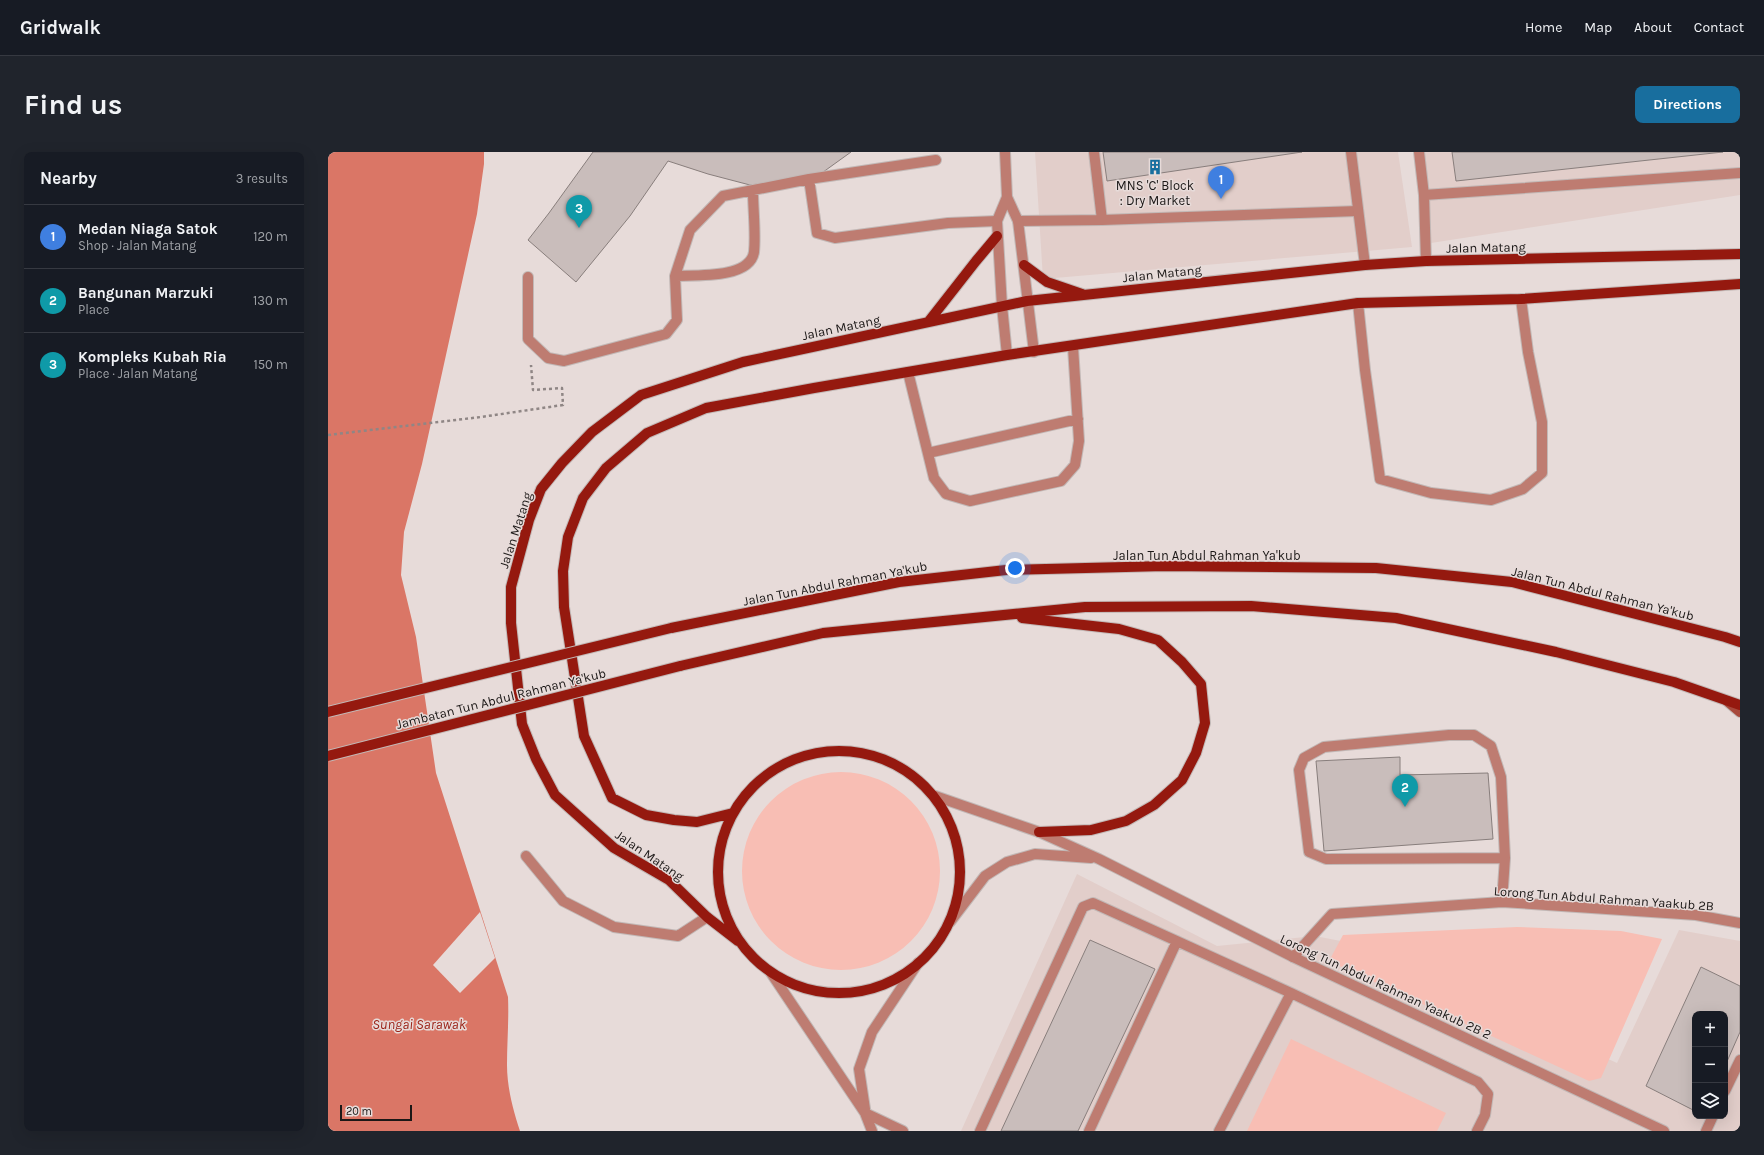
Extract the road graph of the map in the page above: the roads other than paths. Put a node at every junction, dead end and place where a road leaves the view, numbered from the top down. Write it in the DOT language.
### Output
graph roads {
  1 [pos="1006,152"];
  2 [pos="1094,152"];
  3 [pos="1351,152"];
  4 [pos="1419,152"];
  5 [pos="936,160"];
  6 [pos="1740,173"];
  7 [pos="809,179"];
  8 [pos="753,191"];
  9 [pos="1424,195"];
  10 [pos="1007,197"];
  11 [pos="1358,211"];
  12 [pos="997,220"];
  13 [pos="1102,220"];
  14 [pos="1018,221"];
  15 [pos="997,236"];
  16 [pos="1740,254"];
  17 [pos="1426,261"];
  18 [pos="1024,265"];
  19 [pos="1365,265"];
  20 [pos="675,276"];
  21 [pos="528,277"];
  22 [pos="1740,284"];
  23 [pos="1086,295"];
  24 [pos="1521,299"];
  25 [pos="1027,300"];
  26 [pos="1358,303"];
  27 [pos="1002,306"];
  28 [pos="929,322"];
  29 [pos="1073,346"];
  30 [pos="1034,352"];
  31 [pos="1008,355"];
  32 [pos="908,372"];
  33 [pos="1078,419"];
  34 [pos="928,453"];
  35 [pos="1001,615"];
  36 [pos="671,628"];
  37 [pos="1740,642"];
  38 [pos="1726,700"];
  39 [pos="1740,705"];
  40 [pos="328,712"];
  41 [pos="1740,712"];
  42 [pos="328,756"];
  43 [pos="935,796"];
  44 [pos="733,813"];
  45 [pos="1039,832"];
  46 [pos="526,856"];
  47 [pos="1099,858"];
  48 [pos="1504,858"];
  49 [pos="1502,902"];
  50 [pos="707,917"];
  51 [pos="950,922"];
  52 [pos="1740,923"];
  53 [pos="738,941"];
  54 [pos="1177,941"];
  55 [pos="1293,957"];
  56 [pos="918,964"];
  57 [pos="771,973"];
  58 [pos="1290,992"];
  59 [pos="1740,1060"];
  60 [pos="1728,1085"];
  61 [pos="865,1113"];
  62 [pos="1712,1119"];
  63 [pos="872,1131"];
  64 [pos="903,1131"];
  65 [pos="980,1131"];
  66 [pos="1089,1131"];
  67 [pos="1219,1131"];
  68 [pos="1477,1131"];
  69 [pos="1664,1131"];
  70 [pos="1706,1131"];
  1 -- 10 [label="street"];
  2 -- 13 [label="street"];
  3 -- 11 [label="street"];
  4 -- 9 [label="street"];
  5 -- 7 [label="street"];
  6 -- 9 [label="street"];
  7 -- 8 [label="street"];
  7 -- 12 [label="street"];
  8 -- 20 [label="street"];
  8 -- 20 [label="street"];
  9 -- 17 [label="street"];
  10 -- 12 [label="street"];
  10 -- 14 [label="street"];
  11 -- 13 [label="street"];
  11 -- 19 [label="street"];
  12 -- 15 [label="street"];
  13 -- 14 [label="street"];
  14 -- 18 [label="street"];
  15 -- 27 [label="street"];
  15 -- 28 [label="main road"];
  16 -- 17 [label="main road, Jalan Matang"];
  17 -- 19 [label="main road, Jalan Matang"];
  18 -- 23 [label="main road"];
  18 -- 25 [label="street"];
  19 -- 23 [label="main road, Jalan Matang"];
  20 -- 21 [label="street"];
  22 -- 24 [label="main road"];
  23 -- 25 [label="main road, Jalan Matang"];
  24 -- 26 [label="main road"];
  24 -- 26 [label="street"];
  25 -- 27 [label="main road, Jalan Matang"];
  25 -- 30 [label="street"];
  26 -- 29 [label="main road"];
  27 -- 28 [label="main road, Jalan Matang"];
  27 -- 31 [label="street"];
  28 -- 50 [label="main road, Jalan Matang"];
  29 -- 30 [label="main road"];
  29 -- 33 [label="street"];
  30 -- 31 [label="main road"];
  31 -- 32 [label="main road"];
  32 -- 34 [label="street"];
  32 -- 44 [label="main road"];
  33 -- 34 [label="street"];
  33 -- 34 [label="street"];
  35 -- 38 [label="main road"];
  35 -- 42 [label="main road, Jambatan Tun Abdul Rahman Ya'kub, bridge"];
  35 -- 45 [label="main road"];
  36 -- 37 [label="main road, Jalan Tun Abdul Rahman Ya'kub"];
  36 -- 40 [label="main road, Jambatan Tun Abdul Rahman Ya'kub, bridge"];
  38 -- 39 [label="main road"];
  38 -- 41 [label="street"];
  43 -- 44 [label="main road"];
  43 -- 45 [label="street, Lorong Tun Abdul Rahman Yaakub 2B 2"];
  43 -- 51 [label="main road"];
  44 -- 53 [label="main road"];
  45 -- 47 [label="street, Lorong Tun Abdul Rahman Yaakub 2B 2"];
  46 -- 50 [label="street"];
  47 -- 51 [label="street"];
  47 -- 55 [label="street, Lorong Tun Abdul Rahman Yaakub 2B 2"];
  48 -- 48 [label="street"];
  48 -- 49 [label="street"];
  49 -- 52 [label="street, Lorong Tun Abdul Rahman Yaakub 2B"];
  49 -- 55 [label="street, Lorong Tun Abdul Rahman Yaakub 2B"];
  50 -- 53 [label="main road, Jalan Matang"];
  51 -- 56 [label="main road"];
  53 -- 57 [label="main road"];
  54 -- 58 [label="street"];
  54 -- 65 [label="street"];
  54 -- 66 [label="street"];
  55 -- 69 [label="street, Lorong Tun Abdul Rahman Yaakub 2B 2"];
  56 -- 57 [label="main road"];
  56 -- 61 [label="street"];
  57 -- 61 [label="street"];
  58 -- 67 [label="street"];
  58 -- 68 [label="street"];
  59 -- 60 [label="street"];
  61 -- 63 [label="street"];
  61 -- 64 [label="street"];
  62 -- 70 [label="street"];
}
